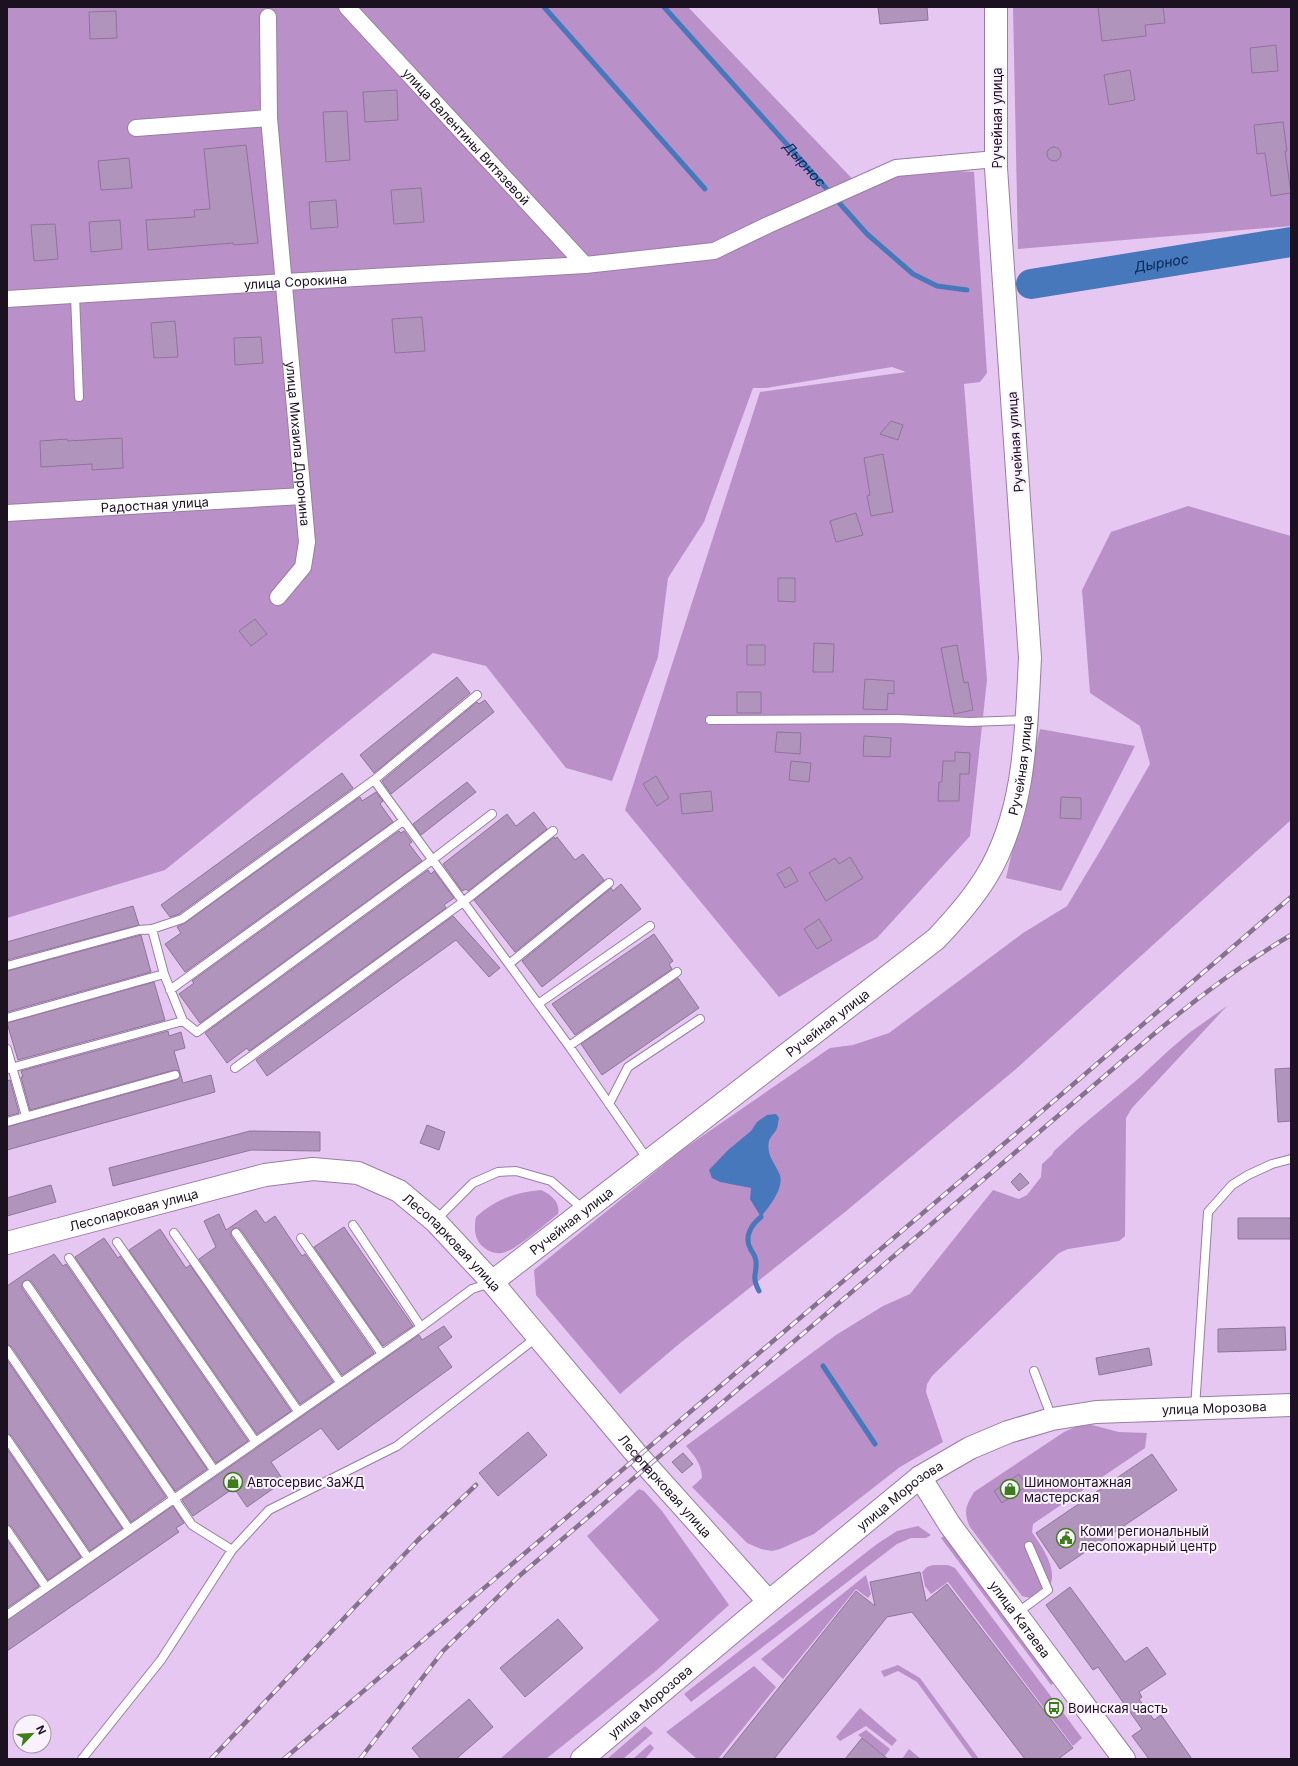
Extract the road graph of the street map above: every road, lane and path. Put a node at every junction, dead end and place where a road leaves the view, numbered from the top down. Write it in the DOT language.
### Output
graph roads {
  1 [pos="347,7"];
  2 [pos="996,7"];
  3 [pos="268,17"];
  4 [pos="269,118"];
  5 [pos="136,128"];
  6 [pos="996,159"];
  7 [pos="585,265"];
  8 [pos="284,282"];
  9 [pos="75,295"];
  10 [pos="7,299"];
  11 [pos="79,397"];
  12 [pos="303,496"];
  13 [pos="7,514"];
  14 [pos="278,597"];
  15 [pos="477,695"];
  16 [pos="710,720"];
  17 [pos="1027,720"];
  18 [pos="374,780"];
  19 [pos="492,814"];
  20 [pos="403,821"];
  21 [pos="553,831"];
  22 [pos="432,860"];
  23 [pos="609,884"];
  24 [pos="463,902"];
  25 [pos="650,926"];
  26 [pos="152,930"];
  27 [pos="509,964"];
  28 [pos="7,966"];
  29 [pos="677,972"];
  30 [pos="164,974"];
  31 [pos="170,990"];
  32 [pos="538,1004"];
  33 [pos="7,1018"];
  34 [pos="700,1019"];
  35 [pos="183,1020"];
  36 [pos="569,1046"];
  37 [pos="7,1049"];
  38 [pos="10,1068"];
  39 [pos="235,1068"];
  40 [pos="175,1075"];
  41 [pos="609,1104"];
  42 [pos="26,1116"];
  43 [pos="7,1122"];
  44 [pos="1291,1159"];
  45 [pos="648,1160"];
  46 [pos="584,1210"];
  47 [pos="435,1221"];
  48 [pos="353,1225"];
  49 [pos="174,1233"];
  50 [pos="236,1233"];
  51 [pos="301,1238"];
  52 [pos="117,1242"];
  53 [pos="7,1243"];
  54 [pos="69,1258"];
  55 [pos="492,1282"];
  56 [pos="28,1285"];
  57 [pos="421,1327"];
  58 [pos="537,1337"];
  59 [pos="7,1350"];
  60 [pos="382,1354"];
  61 [pos="1034,1372"];
  62 [pos="340,1382"];
  63 [pos="1291,1405"];
  64 [pos="1195,1409"];
  65 [pos="298,1411"];
  66 [pos="1052,1419"];
  67 [pos="7,1439"];
  68 [pos="255,1441"];
  69 [pos="214,1470"];
  70 [pos="920,1477"];
  71 [pos="174,1498"];
  72 [pos="129,1529"];
  73 [pos="7,1530"];
  74 [pos="1029,1546"];
  75 [pos="232,1550"];
  76 [pos="88,1558"];
  77 [pos="46,1587"];
  78 [pos="768,1601"];
  79 [pos="1016,1613"];
  80 [pos="7,1614"];
  81 [pos="82,1759"];
  82 [pos="582,1759"];
  83 [pos="1124,1759"];
  1 -- 7 [label="street, улица Валентины Витязевой"];
  2 -- 6 [label="street, Ручейная улица"];
  3 -- 4 [label="street, улица Михаила Доронина"];
  4 -- 5 [label="street"];
  4 -- 8 [label="street, улица Михаила Доронина"];
  6 -- 7 [label="street, улица Сорокина"];
  6 -- 17 [label="street, Ручейная улица"];
  7 -- 8 [label="street, улица Сорокина"];
  8 -- 9 [label="street, улица Сорокина"];
  8 -- 12 [label="street, улица Михаила Доронина"];
  9 -- 10 [label="street, улица Сорокина"];
  9 -- 11 [label="lane"];
  12 -- 13 [label="street, Радостная улица"];
  12 -- 14 [label="street, улица Михаила Доронина"];
  15 -- 18 [label="lane"];
  16 -- 17 [label="lane"];
  17 -- 45 [label="street, Ручейная улица"];
  18 -- 20 [label="lane"];
  18 -- 26 [label="lane"];
  19 -- 22 [label="lane"];
  20 -- 22 [label="lane"];
  20 -- 31 [label="lane"];
  21 -- 24 [label="lane"];
  22 -- 24 [label="lane"];
  22 -- 35 [label="lane"];
  23 -- 27 [label="lane"];
  24 -- 27 [label="lane"];
  24 -- 39 [label="lane"];
  25 -- 32 [label="lane"];
  26 -- 28 [label="lane"];
  26 -- 30 [label="lane"];
  27 -- 32 [label="lane"];
  29 -- 36 [label="lane"];
  30 -- 31 [label="lane"];
  30 -- 33 [label="lane"];
  31 -- 35 [label="lane"];
  32 -- 36 [label="lane"];
  34 -- 41 [label="lane"];
  35 -- 38 [label="lane"];
  36 -- 41 [label="lane"];
  37 -- 38 [label="lane"];
  38 -- 42 [label="lane"];
  40 -- 42 [label="lane"];
  41 -- 45 [label="lane"];
  42 -- 43 [label="lane"];
  44 -- 64 [label="lane"];
  45 -- 46 [label="street, Ручейная улица"];
  46 -- 47 [label="lane"];
  46 -- 55 [label="street, Ручейная улица"];
  47 -- 53 [label="street, Лесопарковая улица"];
  47 -- 55 [label="street, Лесопарковая улица"];
  48 -- 57 [label="lane"];
  49 -- 65 [label="lane"];
  50 -- 62 [label="lane"];
  51 -- 60 [label="lane"];
  52 -- 68 [label="lane"];
  54 -- 69 [label="lane"];
  55 -- 57 [label="lane"];
  55 -- 58 [label="street, Лесопарковая улица"];
  56 -- 71 [label="lane"];
  57 -- 60 [label="lane"];
  58 -- 75 [label="lane"];
  58 -- 78 [label="street, Лесопарковая улица"];
  59 -- 72 [label="lane"];
  60 -- 62 [label="lane"];
  61 -- 66 [label="lane"];
  62 -- 65 [label="lane"];
  63 -- 64 [label="street, улица Морозова"];
  64 -- 66 [label="street, улица Морозова"];
  65 -- 68 [label="lane"];
  66 -- 70 [label="street, улица Морозова"];
  67 -- 76 [label="lane"];
  68 -- 69 [label="lane"];
  69 -- 71 [label="lane"];
  70 -- 78 [label="street, улица Морозова"];
  70 -- 79 [label="street, улица Катаева"];
  71 -- 72 [label="lane"];
  71 -- 75 [label="lane"];
  72 -- 76 [label="lane"];
  73 -- 77 [label="lane"];
  74 -- 79 [label="lane"];
  75 -- 81 [label="lane"];
  76 -- 77 [label="lane"];
  77 -- 80 [label="lane"];
  78 -- 82 [label="street, улица Морозова"];
  79 -- 83 [label="street, улица Катаева"];
}
